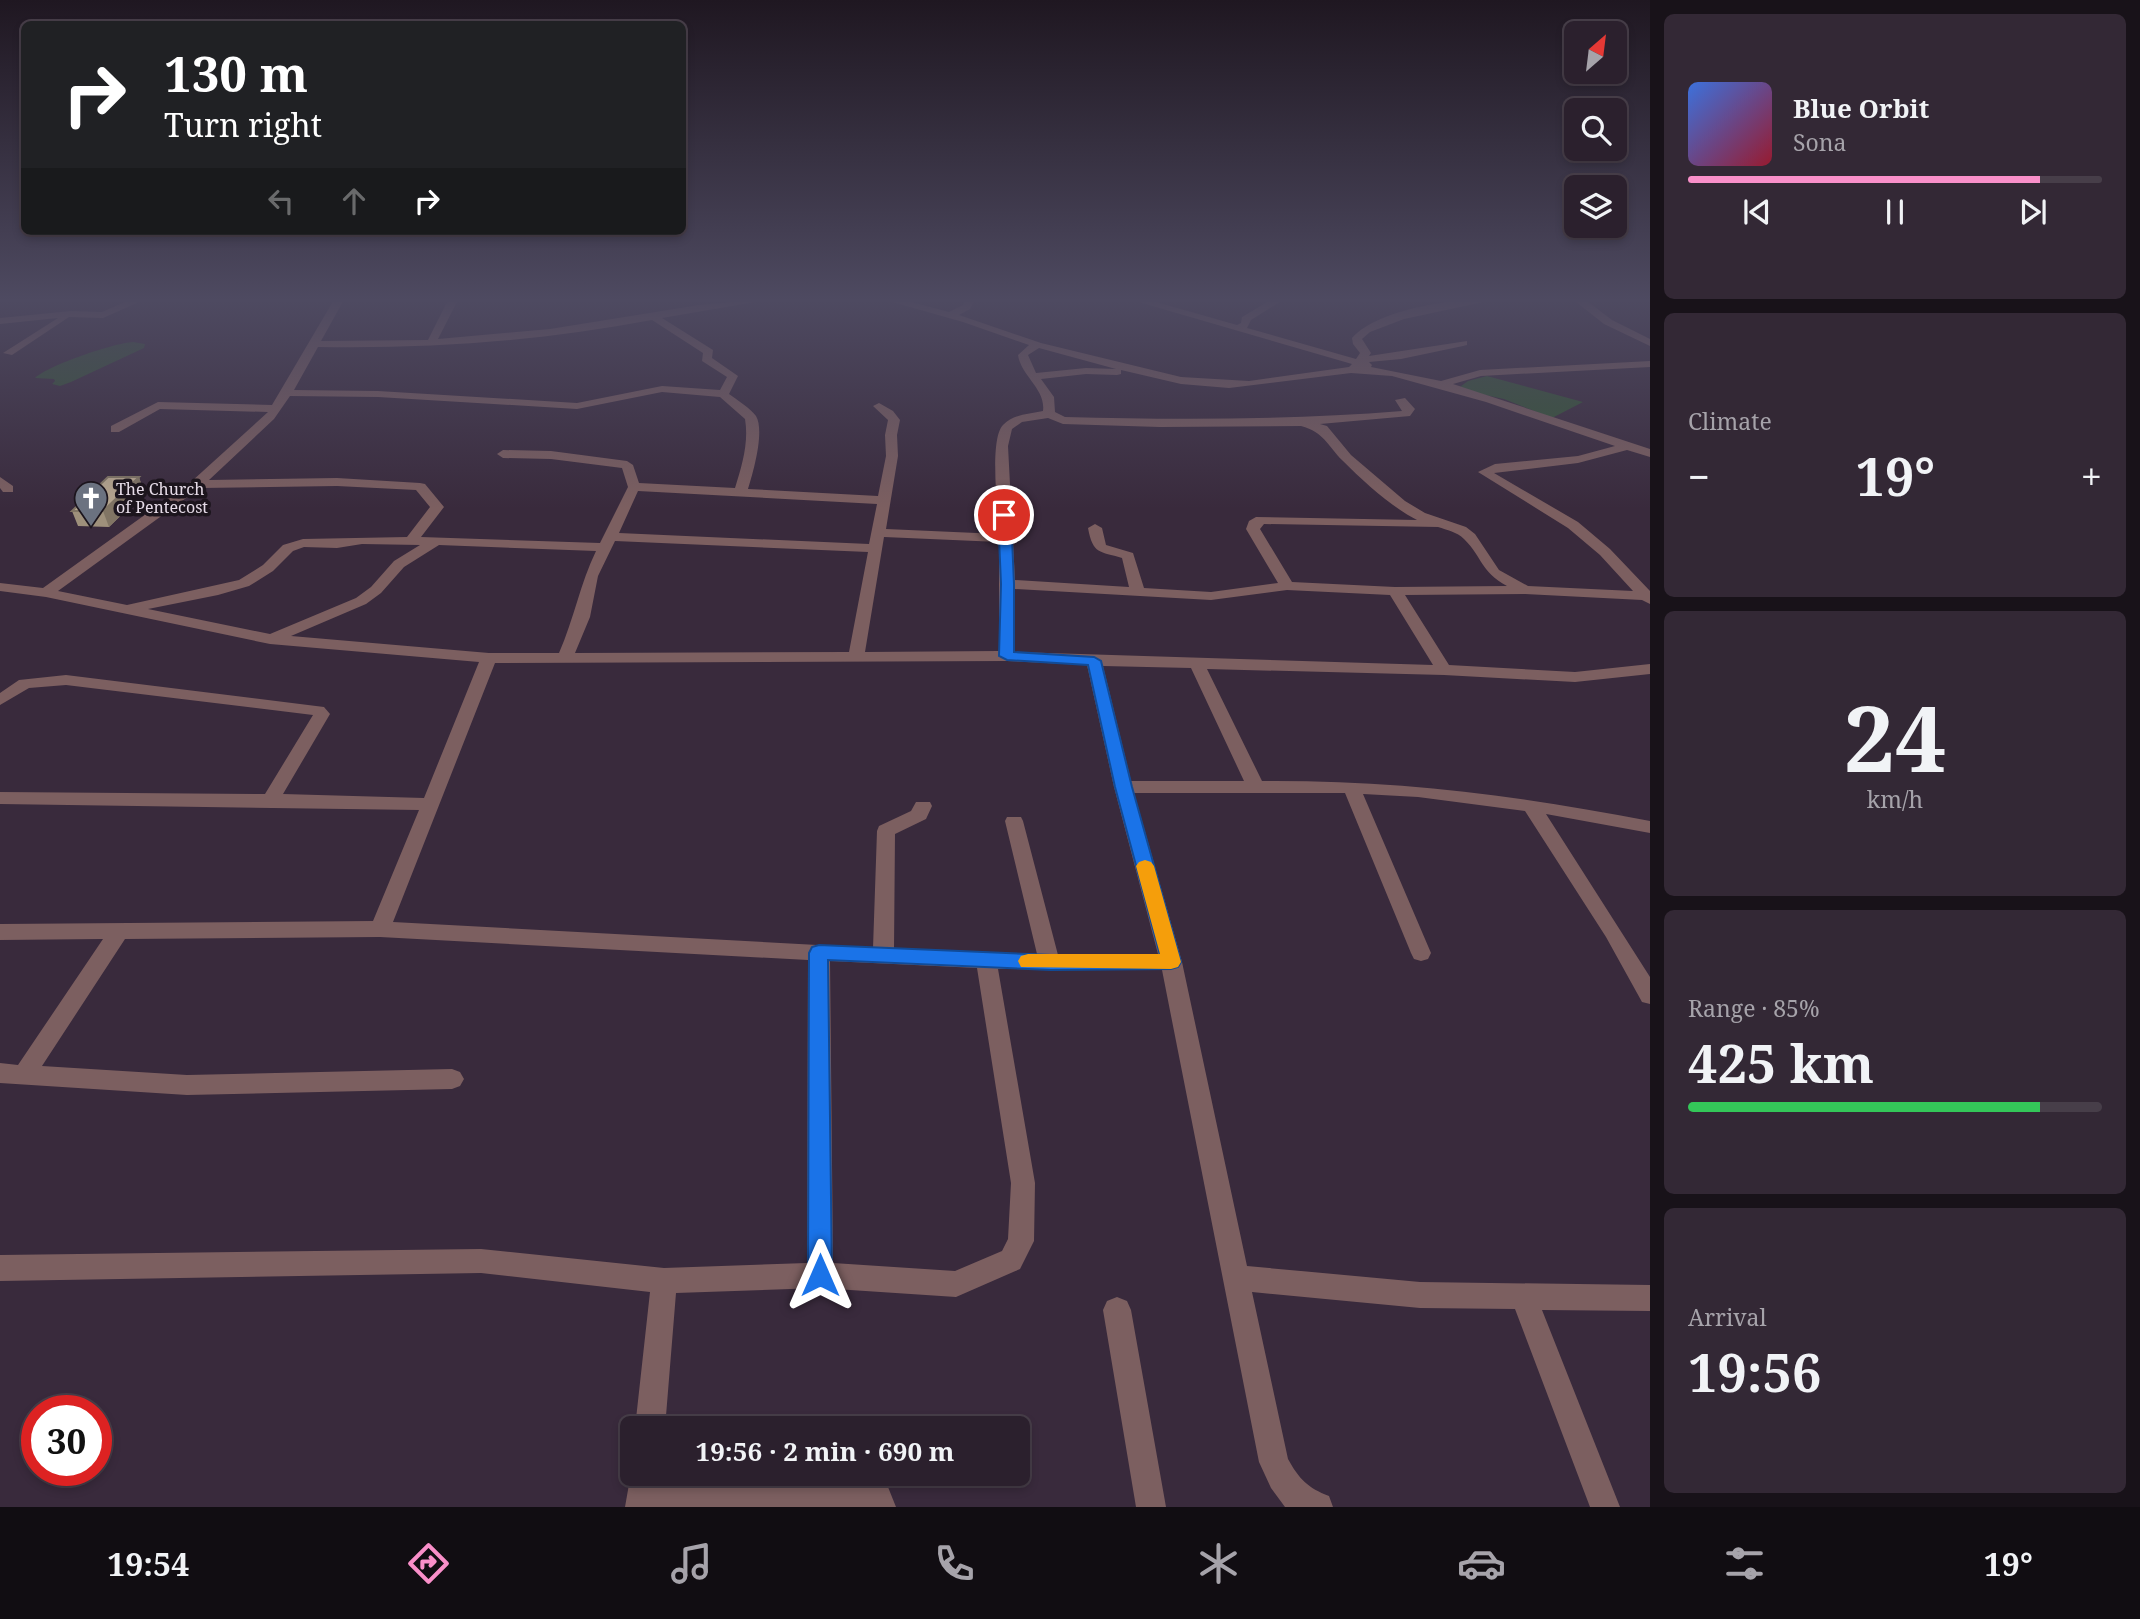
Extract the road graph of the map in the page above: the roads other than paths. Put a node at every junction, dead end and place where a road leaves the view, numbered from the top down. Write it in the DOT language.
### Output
graph roads {
  1 [pos="301,368"];
  2 [pos="721,368"];
  3 [pos="1027,368"];
  4 [pos="1128,368"];
  5 [pos="1331,368"];
  6 [pos="1375,368"];
  7 [pos="1568,368"];
  8 [pos="1144,373"];
  9 [pos="1034,376"];
  10 [pos="1439,385"];
  11 [pos="287,393"];
  12 [pos="723,394"];
  13 [pos="1401,400"];
  14 [pos="879,406"];
  15 [pos="275,409"];
  16 [pos="1049,414"];
  17 [pos="1328,424"];
  18 [pos="115,429"];
  19 [pos="1626,446"];
  20 [pos="1650,453"];
  21 [pos="503,454"];
  22 [pos="197,485"];
  23 [pos="635,487"];
  24 [pos="740,494"];
  25 [pos="885,500"];
  26 [pos="1443,524"];
  27 [pos="1095,528"];
  28 [pos="879,533"];
  29 [pos="1005,538"];
  30 [pos="411,541"];
  31 [pos="435,542"];
  32 [pos="608,542"];
  33 [pos="874,548"];
  34 [pos="1494,573"];
  35 [pos="1008,584"];
  36 [pos="1287,586"];
  37 [pos="0,587"];
  38 [pos="1488,589"];
  39 [pos="1525,590"];
  40 [pos="1395,591"];
  41 [pos="1138,592"];
  42 [pos="46,593"];
  43 [pos="1648,598"];
  44 [pos="125,609"];
  45 [pos="270,639"];
  46 [pos="566,656"];
  47 [pos="856,656"];
  48 [pos="1007,656"];
  49 [pos="489,658"];
  50 [pos="1094,661"];
  51 [pos="1196,663"];
  52 [pos="1444,670"];
  53 [pos="1647,672"];
  54 [pos="0,701"];
  55 [pos="1124,787"];
  56 [pos="1256,787"];
  57 [pos="1351,788"];
  58 [pos="0,798"];
  59 [pos="271,800"];
  60 [pos="430,804"];
  61 [pos="923,806"];
  62 [pos="1532,807"];
  63 [pos="1014,821"];
  64 [pos="1650,827"];
  65 [pos="380,929"];
  66 [pos="0,932"];
  67 [pos="119,932"];
  68 [pos="819,953"];
  69 [pos="1421,954"];
  70 [pos="883,956"];
  71 [pos="986,960"];
  72 [pos="1051,962"];
  73 [pos="1171,962"];
  74 [pos="1650,996"];
  75 [pos="0,1073"];
  76 [pos="25,1073"];
  77 [pos="452,1079"];
  78 [pos="0,1268"];
  79 [pos="820,1275"];
  80 [pos="1235,1278"];
  81 [pos="664,1281"];
  82 [pos="1524,1295"];
  83 [pos="1650,1298"];
  84 [pos="1117,1310"];
  85 [pos="651,1416"];
  86 [pos="642,1491"];
  87 [pos="881,1507"];
  88 [pos="1151,1507"];
  89 [pos="1318,1507"];
  90 [pos="1605,1507"];
  1 -- 11 [label="street"];
  2 -- 12 [label="street"];
  3 -- 9 [label="street"];
  4 -- 8 [label="street"];
  5 -- 8 [label="street"];
  6 -- 10 [label="street"];
  7 -- 10 [label="street"];
  8 -- 9 [label="street"];
  9 -- 16 [label="street"];
  10 -- 19 [label="street"];
  11 -- 12 [label="street"];
  11 -- 15 [label="street"];
  12 -- 24 [label="street"];
  13 -- 17 [label="street"];
  14 -- 25 [label="street"];
  15 -- 18 [label="street"];
  15 -- 22 [label="street"];
  16 -- 17 [label="street"];
  16 -- 29 [label="street"];
  17 -- 26 [label="street"];
  19 -- 20 [label="street"];
  19 -- 43 [label="street"];
  21 -- 23 [label="street"];
  22 -- 30 [label="street"];
  22 -- 42 [label="street"];
  23 -- 24 [label="street"];
  23 -- 32 [label="street"];
  24 -- 25 [label="street"];
  25 -- 28 [label="street"];
  26 -- 34 [label="street"];
  26 -- 36 [label="street"];
  27 -- 41 [label="street"];
  28 -- 29 [label="street"];
  28 -- 33 [label="street"];
  29 -- 35 [label="street"];
  30 -- 31 [label="street"];
  30 -- 44 [label="street"];
  31 -- 32 [label="street"];
  31 -- 45 [label="street"];
  32 -- 33 [label="street"];
  32 -- 46 [label="street"];
  33 -- 47 [label="street"];
  34 -- 38 [label="street"];
  34 -- 39 [label="street"];
  35 -- 41 [label="street"];
  35 -- 48 [label="street"];
  36 -- 40 [label="street"];
  36 -- 41 [label="street"];
  37 -- 42 [label="street"];
  38 -- 39 [label="street"];
  38 -- 40 [label="street"];
  39 -- 43 [label="street"];
  40 -- 52 [label="street"];
  42 -- 44 [label="street"];
  44 -- 45 [label="street"];
  45 -- 49 [label="street"];
  46 -- 47 [label="street"];
  46 -- 49 [label="street"];
  47 -- 48 [label="street"];
  48 -- 50 [label="street"];
  49 -- 60 [label="street"];
  50 -- 51 [label="street"];
  50 -- 55 [label="street"];
  51 -- 52 [label="street"];
  51 -- 56 [label="street"];
  52 -- 53 [label="street"];
  54 -- 59 [label="street"];
  55 -- 56 [label="street"];
  55 -- 73 [label="street"];
  56 -- 57 [label="street"];
  57 -- 62 [label="street"];
  57 -- 69 [label="street"];
  58 -- 59 [label="street"];
  59 -- 60 [label="street"];
  60 -- 65 [label="street"];
  61 -- 70 [label="street"];
  62 -- 64 [label="street"];
  62 -- 74 [label="street"];
  63 -- 72 [label="street"];
  65 -- 67 [label="street"];
  65 -- 68 [label="street"];
  66 -- 67 [label="street"];
  67 -- 76 [label="street"];
  68 -- 70 [label="street"];
  68 -- 79 [label="street"];
  70 -- 71 [label="street"];
  71 -- 72 [label="street"];
  71 -- 79 [label="street"];
  72 -- 73 [label="street"];
  73 -- 80 [label="street"];
  75 -- 76 [label="street"];
  76 -- 77 [label="street"];
  78 -- 81 [label="street"];
  79 -- 81 [label="street"];
  80 -- 82 [label="street"];
  80 -- 89 [label="street"];
  81 -- 85 [label="street"];
  82 -- 83 [label="street"];
  82 -- 90 [label="street"];
  84 -- 88 [label="street"];
  86 -- 87 [label="street"];
}
